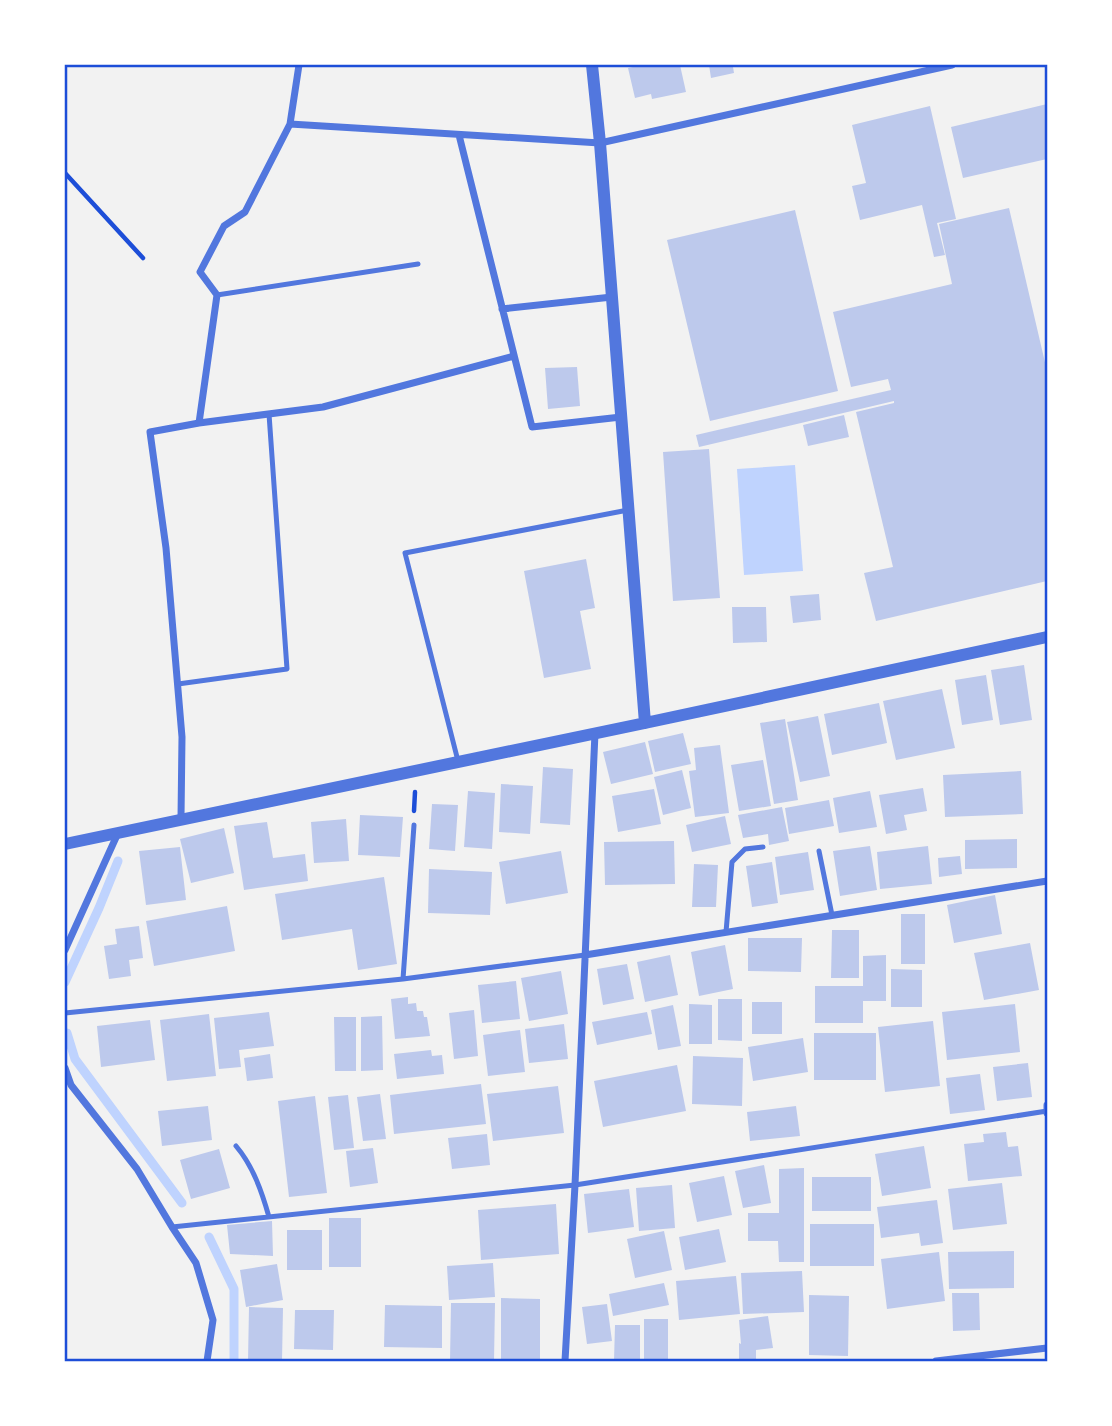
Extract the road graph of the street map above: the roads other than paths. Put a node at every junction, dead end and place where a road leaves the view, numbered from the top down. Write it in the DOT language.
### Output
graph roads {
  1 [pos="299,65"];
  2 [pos="592,65"];
  3 [pos="952,65"];
  4 [pos="290,124"];
  5 [pos="459,135"];
  6 [pos="600,144"];
  7 [pos="418,264"];
  8 [pos="217,295"];
  9 [pos="612,297"];
  10 [pos="502,309"];
  11 [pos="514,356"];
  12 [pos="269,414"];
  13 [pos="621,417"];
  14 [pos="199,423"];
  15 [pos="628,510"];
  16 [pos="1047,637"];
  17 [pos="178,684"];
  18 [pos="645,723"];
  19 [pos="595,733"];
  20 [pos="458,761"];
  21 [pos="181,818"];
  22 [pos="414,825"];
  23 [pos="118,832"];
  24 [pos="65,844"];
  25 [pos="762,847"];
  26 [pos="819,851"];
  27 [pos="1047,881"];
  28 [pos="832,915"];
  29 [pos="726,932"];
  30 [pos="65,950"];
  31 [pos="584,955"];
  32 [pos="403,979"];
  33 [pos="65,1013"];
  34 [pos="65,1068"];
  35 [pos="1047,1105"];
  36 [pos="1047,1112"];
  37 [pos="236,1146"];
  38 [pos="575,1185"];
  39 [pos="270,1217"];
  40 [pos="172,1227"];
  41 [pos="1047,1348"];
  42 [pos="206,1361"];
  43 [pos="565,1361"];
  44 [pos="936,1361"];
  1 -- 4 [label="street"];
  2 -- 6 [label="street"];
  3 -- 6 [label="street"];
  4 -- 5 [label="street"];
  4 -- 8 [label="street"];
  5 -- 6 [label="street"];
  5 -- 10 [label="street"];
  6 -- 9 [label="street"];
  7 -- 8 [label="lane"];
  8 -- 14 [label="street"];
  9 -- 10 [label="street"];
  9 -- 13 [label="street"];
  10 -- 11 [label="street"];
  11 -- 12 [label="street"];
  11 -- 13 [label="street"];
  12 -- 14 [label="street"];
  12 -- 17 [label="lane"];
  13 -- 15 [label="street"];
  14 -- 17 [label="street"];
  15 -- 18 [label="street"];
  15 -- 20 [label="lane"];
  16 -- 18 [label="street"];
  17 -- 21 [label="street"];
  18 -- 19 [label="street"];
  19 -- 20 [label="street"];
  19 -- 31 [label="street"];
  20 -- 21 [label="street"];
  21 -- 23 [label="street"];
  22 -- 32 [label="lane"];
  23 -- 24 [label="street"];
  23 -- 30 [label="street"];
  25 -- 29 [label="lane"];
  26 -- 28 [label="lane"];
  27 -- 28 [label="street"];
  28 -- 29 [label="street"];
  29 -- 31 [label="street"];
  31 -- 32 [label="lane"];
  31 -- 38 [label="street"];
  32 -- 33 [label="lane"];
  34 -- 40 [label="street"];
  35 -- 36 [label="street"];
  36 -- 38 [label="lane"];
  37 -- 39 [label="lane"];
  38 -- 39 [label="lane"];
  38 -- 43 [label="street"];
  39 -- 40 [label="lane"];
  40 -- 42 [label="street"];
  41 -- 44 [label="street"];
}
